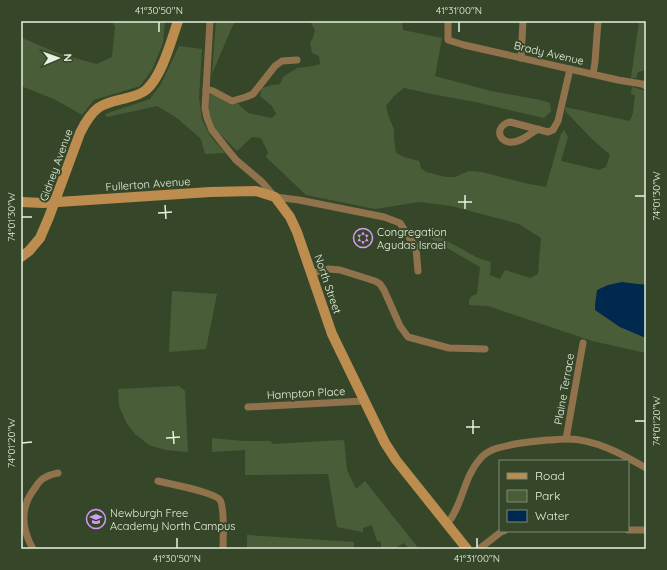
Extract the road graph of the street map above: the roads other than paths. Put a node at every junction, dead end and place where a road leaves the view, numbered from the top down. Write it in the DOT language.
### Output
graph roads {
  1 [pos="178,21"];
  2 [pos="210,21"];
  3 [pos="448,21"];
  4 [pos="523,21"];
  5 [pos="598,21"];
  6 [pos="521,58"];
  7 [pos="297,60"];
  8 [pos="570,69"];
  9 [pos="593,74"];
  10 [pos="646,86"];
  11 [pos="206,90"];
  12 [pos="538,129"];
  13 [pos="275,197"];
  14 [pos="21,202"];
  15 [pos="55,202"];
  16 [pos="21,257"];
  17 [pos="418,271"];
  18 [pos="311,274"];
  19 [pos="583,343"];
  20 [pos="485,349"];
  21 [pos="364,401"];
  22 [pos="248,407"];
  23 [pos="566,439"];
  24 [pos="646,468"];
  25 [pos="58,473"];
  26 [pos="158,481"];
  27 [pos="447,524"];
  28 [pos="629,530"];
  29 [pos="646,530"];
  30 [pos="501,532"];
  31 [pos="33,549"];
  32 [pos="223,549"];
  33 [pos="467,549"];
  34 [pos="479,549"];
  1 -- 15 [label="street, Gidney Avenue"];
  2 -- 11 [label="street, North Street"];
  3 -- 6 [label="street, Brady Avenue"];
  4 -- 6 [label="street"];
  5 -- 9 [label="street"];
  6 -- 8 [label="street, Brady Avenue"];
  7 -- 11 [label="street"];
  8 -- 9 [label="street, Brady Avenue"];
  8 -- 12 [label="street"];
  9 -- 10 [label="street, Brady Avenue"];
  11 -- 13 [label="street, North Street"];
  12 -- 12 [label="street"];
  13 -- 15 [label="street, Fullerton Avenue"];
  13 -- 17 [label="street"];
  13 -- 18 [label="street, North Street"];
  14 -- 15 [label="street, Fullerton Avenue"];
  15 -- 16 [label="street, Gidney Avenue"];
  18 -- 20 [label="street"];
  18 -- 21 [label="street, North Street"];
  19 -- 23 [label="street, Plaine Terrace"];
  21 -- 22 [label="street, Hampton Place"];
  21 -- 27 [label="street, North Street"];
  23 -- 24 [label="street"];
  23 -- 27 [label="street"];
  25 -- 31 [label="street"];
  26 -- 32 [label="street"];
  27 -- 33 [label="street, North Street"];
  28 -- 29 [label="street"];
  30 -- 34 [label="street"];
}
